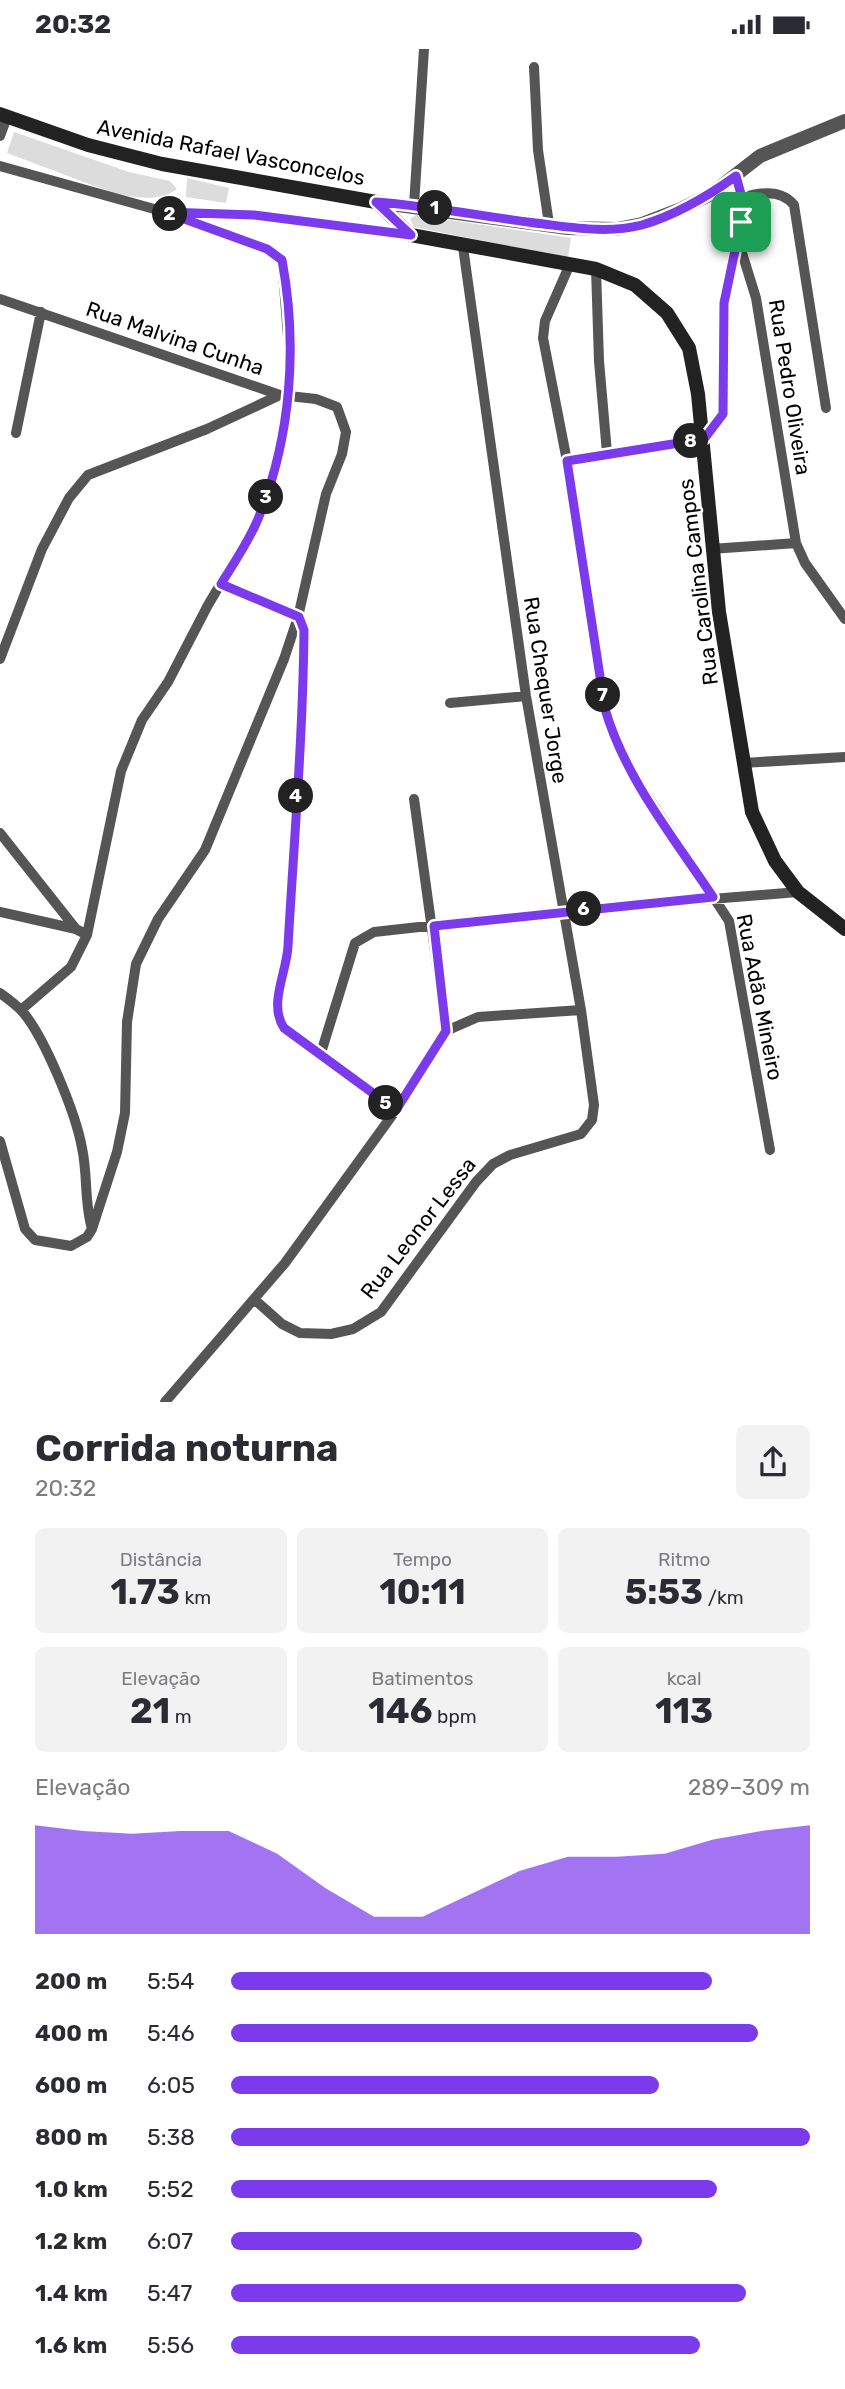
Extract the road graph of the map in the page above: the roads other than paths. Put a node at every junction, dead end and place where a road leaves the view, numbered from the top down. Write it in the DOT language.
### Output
graph roads {
  1 [pos="424,49"];
  2 [pos="534,67"];
  3 [pos="4,116"];
  4 [pos="845,121"];
  5 [pos="0,137"];
  6 [pos="0,166"];
  7 [pos="736,176"];
  8 [pos="742,198"];
  9 [pos="376,202"];
  10 [pos="414,205"];
  11 [pos="165,212"];
  12 [pos="549,225"];
  13 [pos="411,235"];
  14 [pos="738,240"];
  15 [pos="463,247"];
  16 [pos="570,264"];
  17 [pos="596,269"];
  18 [pos="0,299"];
  19 [pos="41,311"];
  20 [pos="284,395"];
  21 [pos="826,408"];
  22 [pos="16,433"];
  23 [pos="704,439"];
  24 [pos="607,453"];
  25 [pos="567,461"];
  26 [pos="796,543"];
  27 [pos="711,549"];
  28 [pos="221,584"];
  29 [pos="299,617"];
  30 [pos="845,619"];
  31 [pos="0,659"];
  32 [pos="526,696"];
  33 [pos="450,702"];
  34 [pos="845,757"];
  35 [pos="743,763"];
  36 [pos="414,799"];
  37 [pos="0,833"];
  38 [pos="799,892"];
  39 [pos="713,897"];
  40 [pos="563,911"];
  41 [pos="0,912"];
  42 [pos="434,926"];
  43 [pos="845,929"];
  44 [pos="81,932"];
  45 [pos="0,993"];
  46 [pos="21,1010"];
  47 [pos="581,1010"];
  48 [pos="446,1031"];
  49 [pos="320,1056"];
  50 [pos="396,1110"];
  51 [pos="580,1134"];
  52 [pos="0,1141"];
  53 [pos="770,1150"];
  54 [pos="92,1229"];
  55 [pos="255,1300"];
  56 [pos="165,1402"];
  1 -- 10 [label="street"];
  2 -- 12 [label="street"];
  3 -- 5 [label="street"];
  3 -- 9 [label="main road, Avenida Rafael Vasconcelos"];
  4 -- 7 [label="street"];
  6 -- 11 [label="street"];
  7 -- 8 [label="street"];
  7 -- 12 [label="street"];
  8 -- 14 [label="street"];
  8 -- 21 [label="street, Rua Pedro Oliveira"];
  9 -- 10 [label="street"];
  9 -- 13 [label="main road"];
  10 -- 12 [label="street"];
  11 -- 13 [label="street"];
  11 -- 20 [label="street"];
  13 -- 15 [label="main road, Rua Carolina Campos"];
  14 -- 23 [label="street"];
  14 -- 26 [label="street, Rua Pedro Oliveira"];
  15 -- 16 [label="main road, Rua Carolina Campos"];
  15 -- 32 [label="street, Rua Chequer Jorge"];
  16 -- 17 [label="main road, Rua Carolina Campos"];
  16 -- 25 [label="street, Rua Adão Mineiro"];
  17 -- 23 [label="main road, Rua Carolina Campos"];
  17 -- 24 [label="street"];
  18 -- 19 [label="street, Rua Malvina Cunha"];
  19 -- 20 [label="street, Rua Malvina Cunha"];
  19 -- 22 [label="street"];
  20 -- 28 [label="street"];
  20 -- 29 [label="street, Rua Malvina Cunha"];
  20 -- 31 [label="street"];
  23 -- 24 [label="street"];
  23 -- 27 [label="main road, Rua Carolina Campos"];
  24 -- 25 [label="street"];
  25 -- 39 [label="street, Rua Adão Mineiro"];
  26 -- 27 [label="street"];
  26 -- 30 [label="street, Rua Pedro Oliveira"];
  27 -- 35 [label="main road, Rua Carolina Campos"];
  28 -- 29 [label="street"];
  28 -- 44 [label="street"];
  29 -- 49 [label="street"];
  29 -- 54 [label="street"];
  32 -- 33 [label="street"];
  32 -- 40 [label="street, Rua Chequer Jorge"];
  34 -- 35 [label="street"];
  35 -- 38 [label="main road, Rua Carolina Campos"];
  36 -- 42 [label="street"];
  37 -- 44 [label="street"];
  38 -- 39 [label="street"];
  38 -- 43 [label="main road, Rua Carolina Campos"];
  39 -- 40 [label="street"];
  39 -- 53 [label="street, Rua Adão Mineiro"];
  40 -- 42 [label="street"];
  40 -- 47 [label="street, Rua Chequer Jorge"];
  41 -- 44 [label="street"];
  42 -- 48 [label="street"];
  42 -- 49 [label="street"];
  44 -- 46 [label="street"];
  45 -- 46 [label="street"];
  46 -- 54 [label="street"];
  47 -- 48 [label="street"];
  47 -- 51 [label="street, Rua Chequer Jorge"];
  48 -- 50 [label="street"];
  49 -- 50 [label="street"];
  50 -- 55 [label="street"];
  51 -- 55 [label="street, Rua Leonor Lessa"];
  52 -- 54 [label="street"];
  55 -- 56 [label="street"];
}
